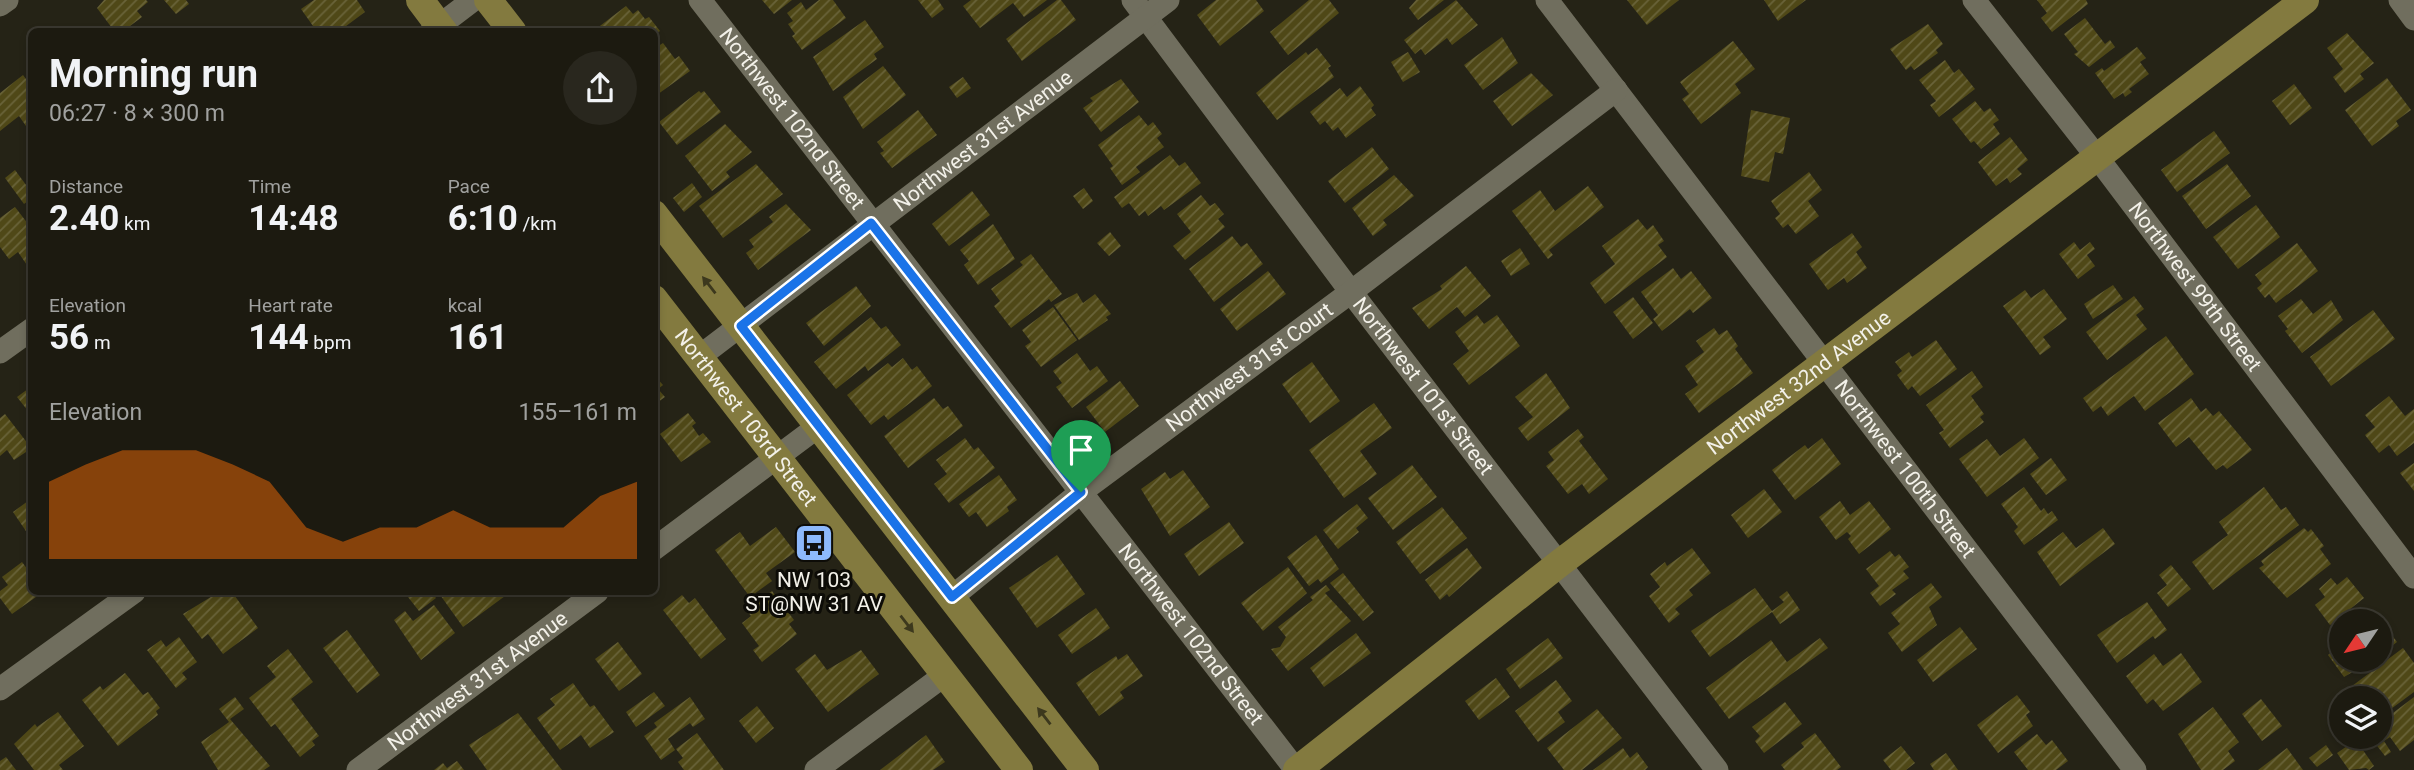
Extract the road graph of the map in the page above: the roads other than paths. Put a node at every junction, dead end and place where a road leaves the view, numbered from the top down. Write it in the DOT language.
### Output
graph roads {
  1 [pos="7,0"];
  2 [pos="420,0"];
  3 [pos="473,0"];
  4 [pos="488,0"];
  5 [pos="700,0"];
  6 [pos="1168,0"];
  7 [pos="1547,0"];
  8 [pos="1974,0"];
  9 [pos="2305,0"];
  10 [pos="2400,0"];
  11 [pos="0,5"];
  12 [pos="1139,8"];
  13 [pos="2414,19"];
  14 [pos="437,28"];
  15 [pos="439,28"];
  16 [pos="510,28"];
  17 [pos="1616,90"];
  18 [pos="2097,157"];
  19 [pos="658,219"];
  20 [pos="871,223"];
  21 [pos="1351,292"];
  22 [pos="658,304"];
  23 [pos="741,326"];
  24 [pos="28,332"];
  25 [pos="0,352"];
  26 [pos="699,357"];
  27 [pos="1827,362"];
  28 [pos="820,425"];
  29 [pos="777,457"];
  30 [pos="1081,492"];
  31 [pos="658,546"];
  32 [pos="1560,563"];
  33 [pos="2414,578"];
  34 [pos="130,595"];
  35 [pos="593,595"];
  36 [pos="952,597"];
  37 [pos="946,674"];
  38 [pos="0,689"];
  39 [pos="358,770"];
  40 [pos="816,770"];
  41 [pos="1019,770"];
  42 [pos="1085,770"];
  43 [pos="1296,770"];
  44 [pos="1717,770"];
  45 [pos="2135,770"];
  1 -- 11 [label="street"];
  2 -- 14 [label="main road"];
  3 -- 15 [label="street"];
  4 -- 16 [label="main road"];
  5 -- 20 [label="street, Northwest 102nd Street"];
  6 -- 12 [label="street, Northwest 31st Avenue"];
  7 -- 17 [label="street, Northwest 100th Street"];
  8 -- 18 [label="street, Northwest 99th Street"];
  9 -- 18 [label="main road, Northwest 32nd Avenue"];
  10 -- 13 [label="street"];
  12 -- 20 [label="street, Northwest 31st Avenue"];
  12 -- 21 [label="street, Northwest 101st Street"];
  17 -- 21 [label="street, Northwest 31st Court"];
  17 -- 27 [label="street, Northwest 100th Street"];
  18 -- 27 [label="main road, Northwest 32nd Avenue"];
  18 -- 33 [label="street, Northwest 99th Street"];
  23 -- 19 [label="main road, one-way"];
  20 -- 23 [label="street, Northwest 31st Avenue"];
  20 -- 30 [label="street, Northwest 102nd Street"];
  21 -- 30 [label="street, Northwest 31st Court"];
  21 -- 32 [label="street, Northwest 101st Street"];
  22 -- 26 [label="main road, Northwest 103rd Street"];
  23 -- 26 [label="street, Northwest 31st Avenue"];
  23 -- 28 [label="main road"];
  24 -- 25 [label="street"];
  26 -- 29 [label="main road, Northwest 103rd Street"];
  27 -- 32 [label="main road, Northwest 32nd Avenue"];
  27 -- 45 [label="street, Northwest 100th Street"];
  28 -- 29 [label="street"];
  28 -- 36 [label="main road"];
  29 -- 31 [label="street"];
  29 -- 37 [label="main road, Northwest 103rd Street, one-way"];
  30 -- 36 [label="street, Northwest 31st Court"];
  30 -- 43 [label="street, Northwest 102nd Street"];
  32 -- 43 [label="main road, Northwest 32nd Avenue"];
  32 -- 44 [label="street, Northwest 101st Street"];
  34 -- 38 [label="street"];
  35 -- 39 [label="street, Northwest 31st Avenue"];
  42 -- 36 [label="main road, one-way"];
  37 -- 40 [label="street"];
  37 -- 41 [label="main road, Northwest 103rd Street"];
}
